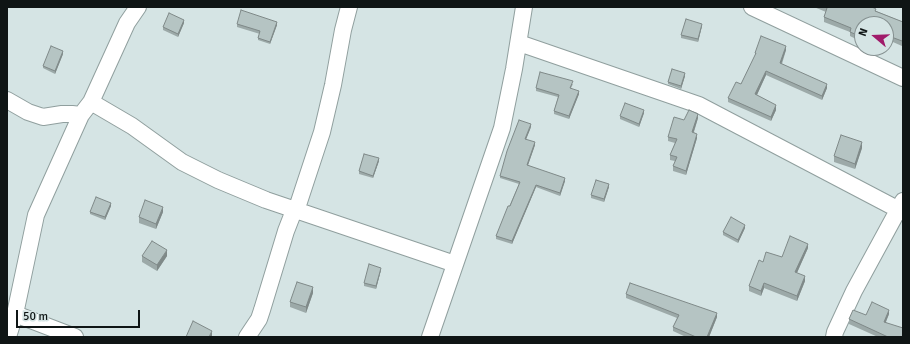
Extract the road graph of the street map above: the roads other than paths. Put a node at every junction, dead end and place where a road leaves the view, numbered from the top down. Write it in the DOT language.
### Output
graph roads {
  1 [pos="138,7"];
  2 [pos="349,7"];
  3 [pos="524,7"];
  4 [pos="752,7"];
  5 [pos="519,43"];
  6 [pos="903,78"];
  7 [pos="7,100"];
  8 [pos="86,109"];
  9 [pos="902,207"];
  10 [pos="296,211"];
  11 [pos="456,264"];
  12 [pos="13,289"];
  13 [pos="15,314"];
  14 [pos="8,337"];
  15 [pos="75,337"];
  16 [pos="246,337"];
  17 [pos="430,337"];
  18 [pos="834,337"];
  1 -- 8 [label="street"];
  2 -- 10 [label="street"];
  3 -- 5 [label="street"];
  4 -- 6 [label="street"];
  5 -- 9 [label="street"];
  5 -- 11 [label="street"];
  7 -- 8 [label="street"];
  8 -- 10 [label="street"];
  8 -- 12 [label="street"];
  9 -- 18 [label="street"];
  10 -- 11 [label="street"];
  10 -- 16 [label="street"];
  11 -- 17 [label="street"];
  12 -- 13 [label="street"];
  13 -- 14 [label="street"];
  13 -- 15 [label="street"];
}
